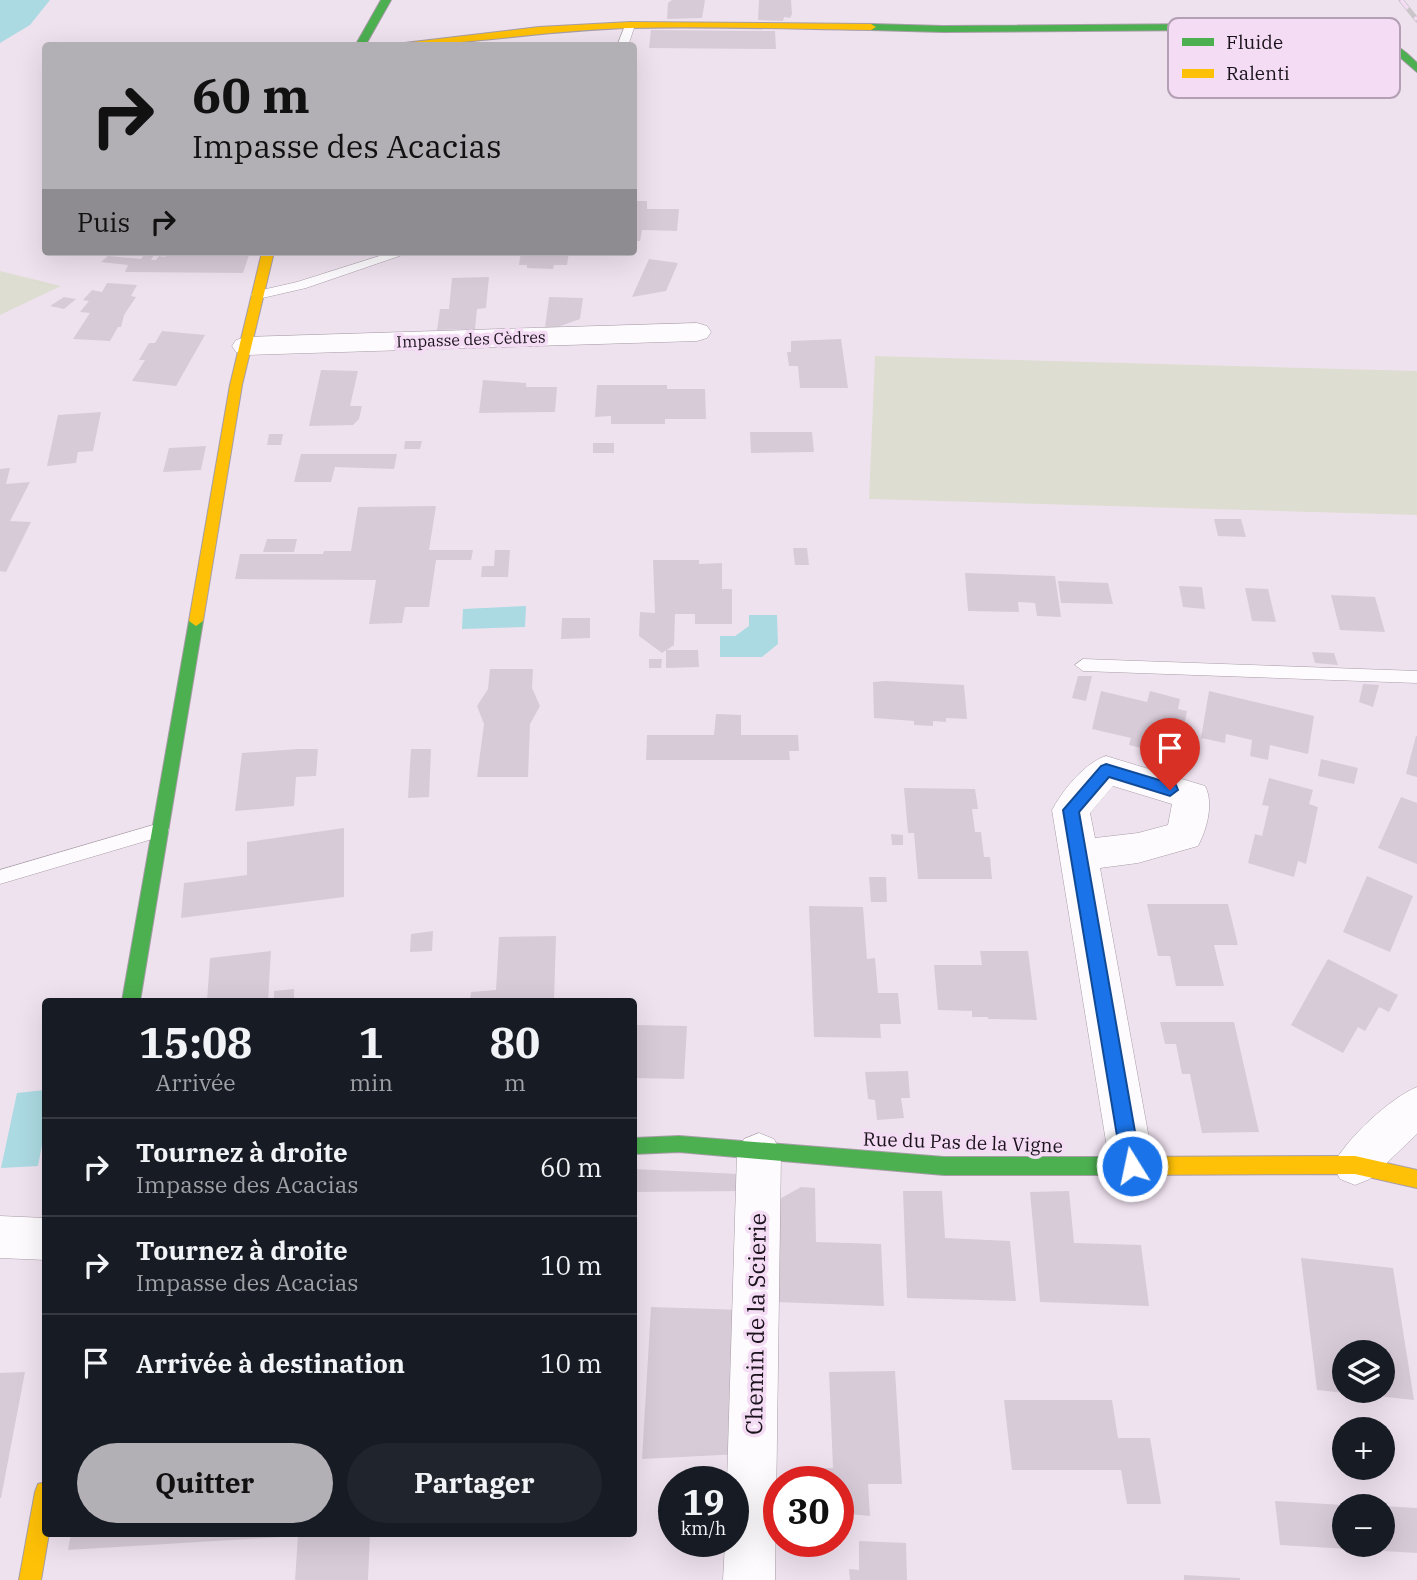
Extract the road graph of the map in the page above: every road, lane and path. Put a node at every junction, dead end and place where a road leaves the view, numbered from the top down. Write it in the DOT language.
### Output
graph roads {
  1 [pos="386,0"];
  2 [pos="630,25"];
  3 [pos="1168,28"];
  4 [pos="362,42"];
  5 [pos="423,42"];
  6 [pos="624,42"];
  7 [pos="1400,47"];
  8 [pos="1417,69"];
  9 [pos="267,256"];
  10 [pos="392,256"];
  11 [pos="258,295"];
  12 [pos="697,332"];
  13 [pos="246,346"];
  14 [pos="1083,665"];
  15 [pos="1417,677"];
  16 [pos="160,830"];
  17 [pos="1079,855"];
  18 [pos="0,877"];
  19 [pos="132,998"];
  20 [pos="1417,1106"];
  21 [pos="637,1146"];
  22 [pos="759,1153"];
  23 [pos="1355,1165"];
  24 [pos="1132,1166"];
  25 [pos="1417,1179"];
  26 [pos="0,1237"];
  27 [pos="42,1239"];
  28 [pos="42,1514"];
  29 [pos="30,1580"];
  30 [pos="749,1580"];
  1 -- 4 [label="street"];
  2 -- 3 [label="street"];
  2 -- 5 [label="street"];
  2 -- 6 [label="lane"];
  7 -- 8 [label="street"];
  9 -- 11 [label="street"];
  10 -- 11 [label="lane"];
  11 -- 13 [label="street"];
  12 -- 13 [label="street, Impasse des Cèdres"];
  13 -- 16 [label="street"];
  14 -- 15 [label="lane"];
  16 -- 18 [label="lane"];
  16 -- 19 [label="street"];
  17 -- 24 [label="street"];
  20 -- 23 [label="street"];
  21 -- 22 [label="street, Rue du Pas de la Vigne"];
  22 -- 24 [label="street, Rue du Pas de la Vigne"];
  22 -- 30 [label="street, Chemin de la Scierie"];
  23 -- 24 [label="street, Rue du Pas de la Vigne"];
  23 -- 25 [label="street, Rue du Pas de la Vigne"];
  26 -- 27 [label="street"];
  28 -- 29 [label="street"];
}
